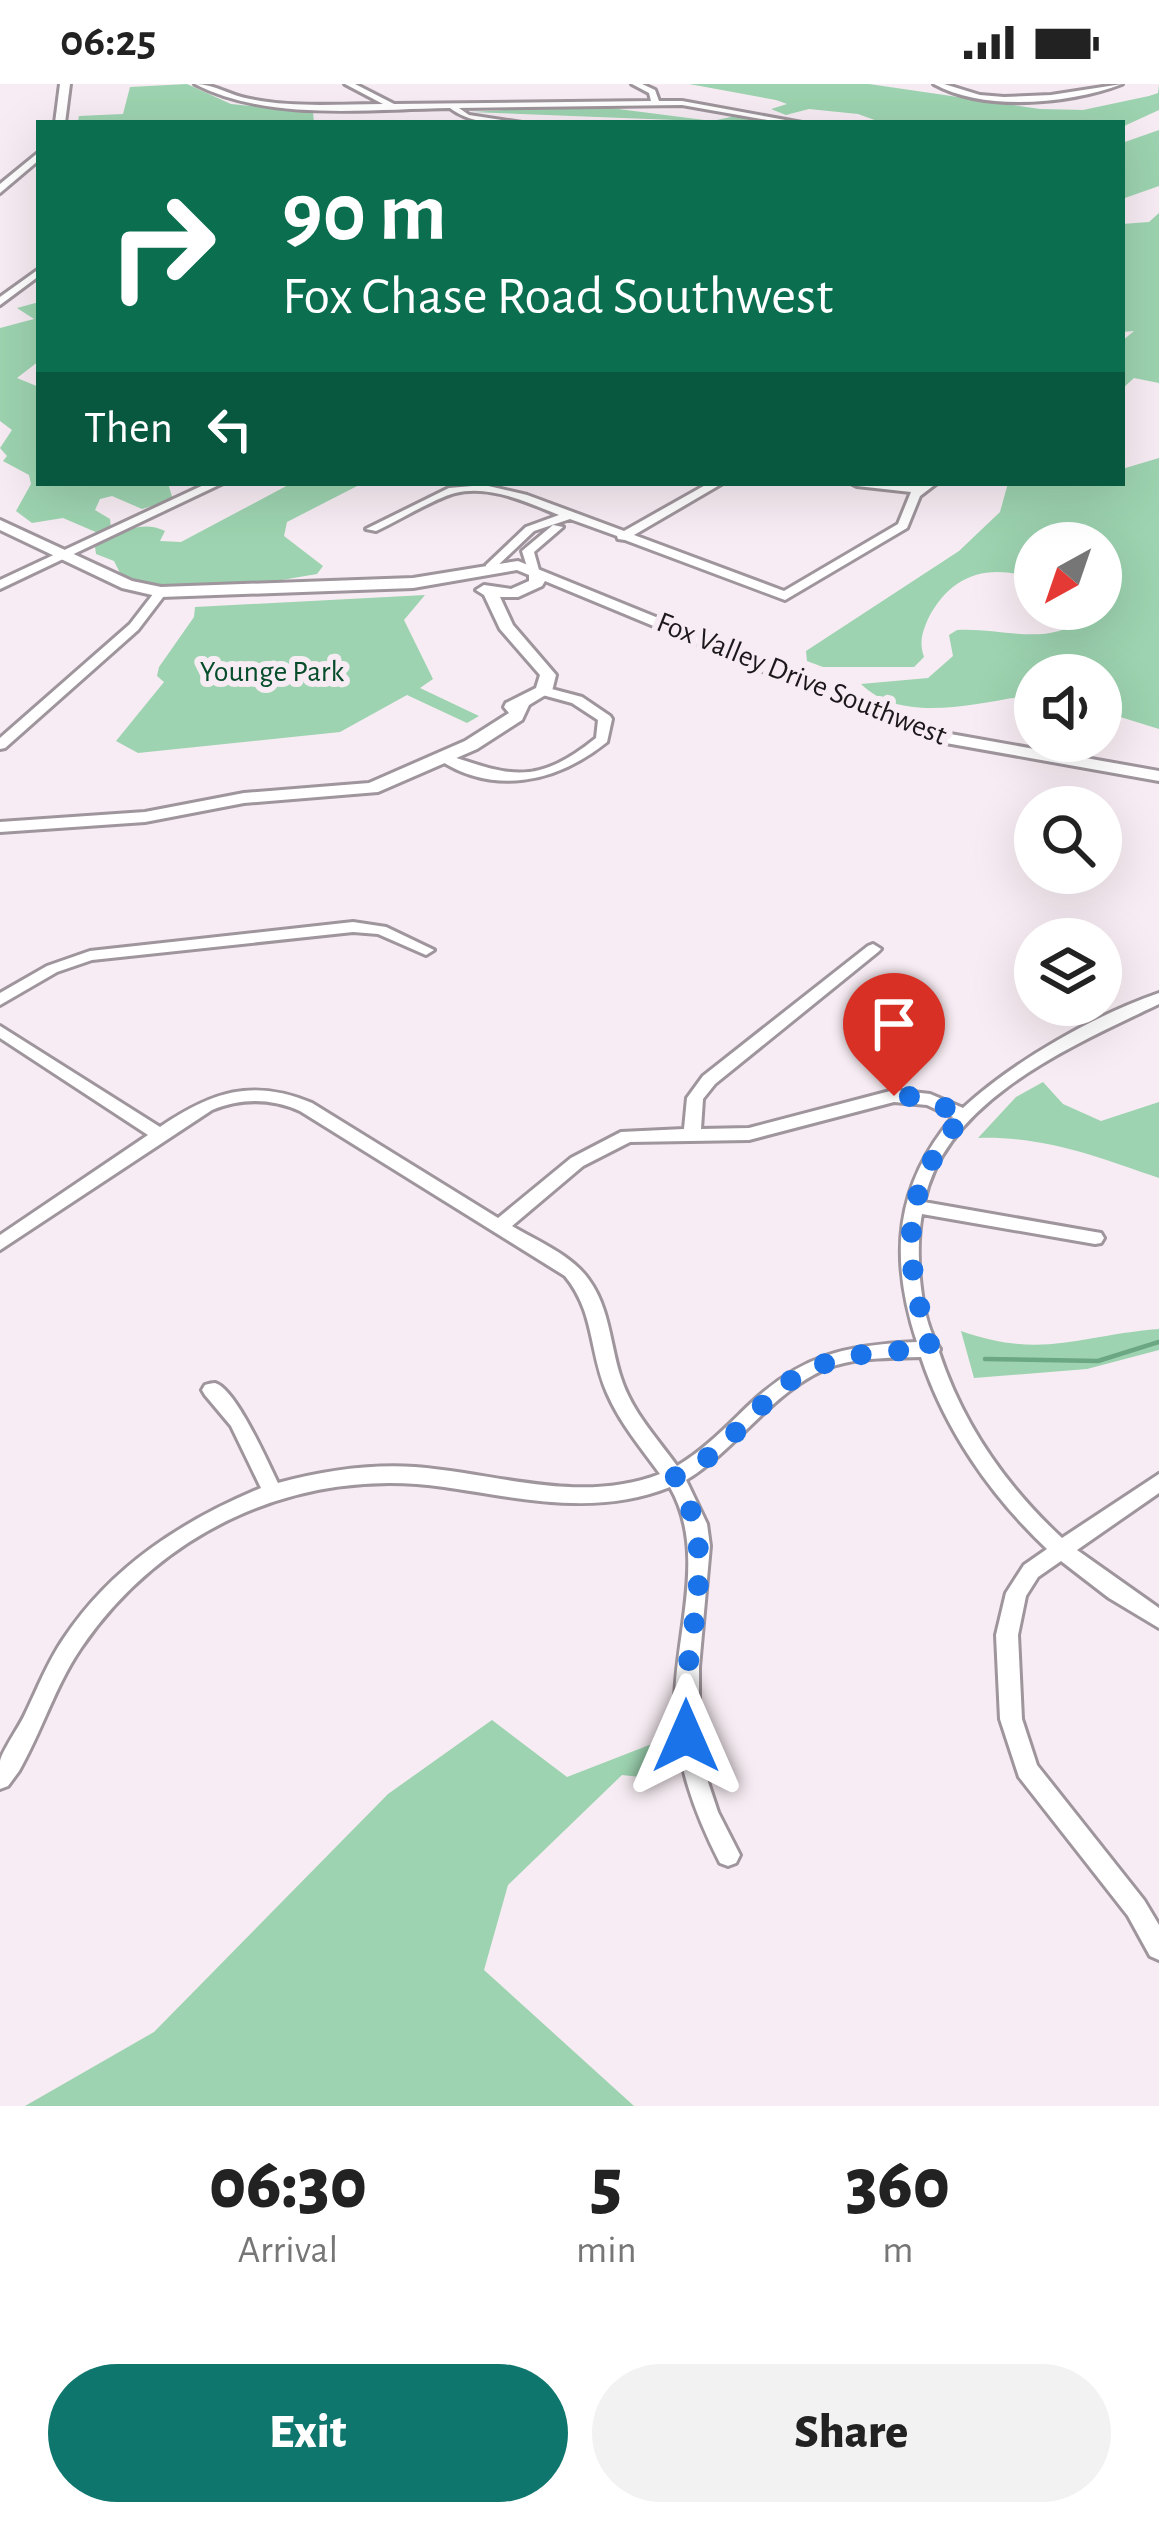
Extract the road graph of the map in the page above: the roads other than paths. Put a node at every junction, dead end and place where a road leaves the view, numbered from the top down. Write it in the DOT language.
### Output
graph roads {
  1 [pos="65,84"];
  2 [pos="199,84"];
  3 [pos="349,84"];
  4 [pos="636,84"];
  5 [pos="938,84"];
  6 [pos="1118,84"];
  7 [pos="656,103"];
  8 [pos="392,106"];
  9 [pos="453,106"];
  10 [pos="60,120"];
  11 [pos="492,120"];
  12 [pos="784,120"];
  13 [pos="36,158"];
  14 [pos="0,190"];
  15 [pos="36,274"];
  16 [pos="0,302"];
  17 [pos="204,486"];
  18 [pos="530,486"];
  19 [pos="712,486"];
  20 [pos="925,486"];
  21 [pos="512,496"];
  22 [pos="560,520"];
  23 [pos="0,524"];
  24 [pos="372,529"];
  25 [pos="622,537"];
  26 [pos="63,556"];
  27 [pos="486,568"];
  28 [pos="530,582"];
  29 [pos="413,583"];
  30 [pos="0,585"];
  31 [pos="485,590"];
  32 [pos="161,592"];
  33 [pos="500,611"];
  34 [pos="544,691"];
  35 [pos="0,745"];
  36 [pos="442,757"];
  37 [pos="1159,776"];
  38 [pos="0,826"];
  39 [pos="873,949"];
  40 [pos="426,950"];
  41 [pos="1159,998"];
  42 [pos="0,1000"];
  43 [pos="0,1031"];
  44 [pos="964,1115"];
  45 [pos="692,1134"];
  46 [pos="161,1135"];
  47 [pos="913,1205"];
  48 [pos="502,1225"];
  49 [pos="1095,1238"];
  50 [pos="0,1244"];
  51 [pos="931,1349"];
  52 [pos="212,1390"];
  53 [pos="675,1477"];
  54 [pos="1159,1482"];
  55 [pos="273,1493"];
  56 [pos="1060,1548"];
  57 [pos="1159,1618"];
  58 [pos="0,1779"];
  59 [pos="728,1855"];
  60 [pos="1159,1948"];
  1 -- 10 [label="street"];
  2 -- 8 [label="street"];
  3 -- 8 [label="street"];
  4 -- 7 [label="street"];
  5 -- 6 [label="street"];
  7 -- 9 [label="street"];
  7 -- 12 [label="street"];
  8 -- 9 [label="street"];
  9 -- 11 [label="street"];
  13 -- 14 [label="street"];
  15 -- 16 [label="street"];
  17 -- 26 [label="street"];
  18 -- 21 [label="street"];
  19 -- 25 [label="street"];
  20 -- 25 [label="street"];
  21 -- 22 [label="street"];
  21 -- 24 [label="street"];
  22 -- 25 [label="street"];
  22 -- 27 [label="street"];
  22 -- 28 [label="street"];
  23 -- 26 [label="street"];
  26 -- 30 [label="street"];
  26 -- 32 [label="street"];
  27 -- 28 [label="street"];
  27 -- 29 [label="street"];
  27 -- 31 [label="street"];
  28 -- 31 [label="street"];
  28 -- 33 [label="street"];
  28 -- 37 [label="street, Fox Valley Drive Southwest"];
  29 -- 31 [label="street"];
  29 -- 32 [label="street"];
  31 -- 33 [label="street"];
  32 -- 35 [label="street"];
  33 -- 34 [label="street"];
  34 -- 36 [label="street"];
  34 -- 36 [label="street"];
  36 -- 38 [label="street"];
  39 -- 45 [label="street"];
  40 -- 42 [label="street"];
  41 -- 44 [label="street"];
  43 -- 46 [label="street"];
  44 -- 45 [label="street"];
  44 -- 47 [label="street"];
  45 -- 48 [label="street"];
  46 -- 48 [label="street"];
  46 -- 50 [label="street"];
  47 -- 49 [label="street"];
  47 -- 51 [label="street"];
  48 -- 53 [label="street"];
  51 -- 53 [label="street"];
  51 -- 56 [label="street"];
  52 -- 55 [label="street"];
  53 -- 55 [label="street"];
  53 -- 59 [label="street"];
  54 -- 56 [label="street"];
  55 -- 58 [label="street"];
  56 -- 57 [label="street"];
  56 -- 60 [label="street"];
}
